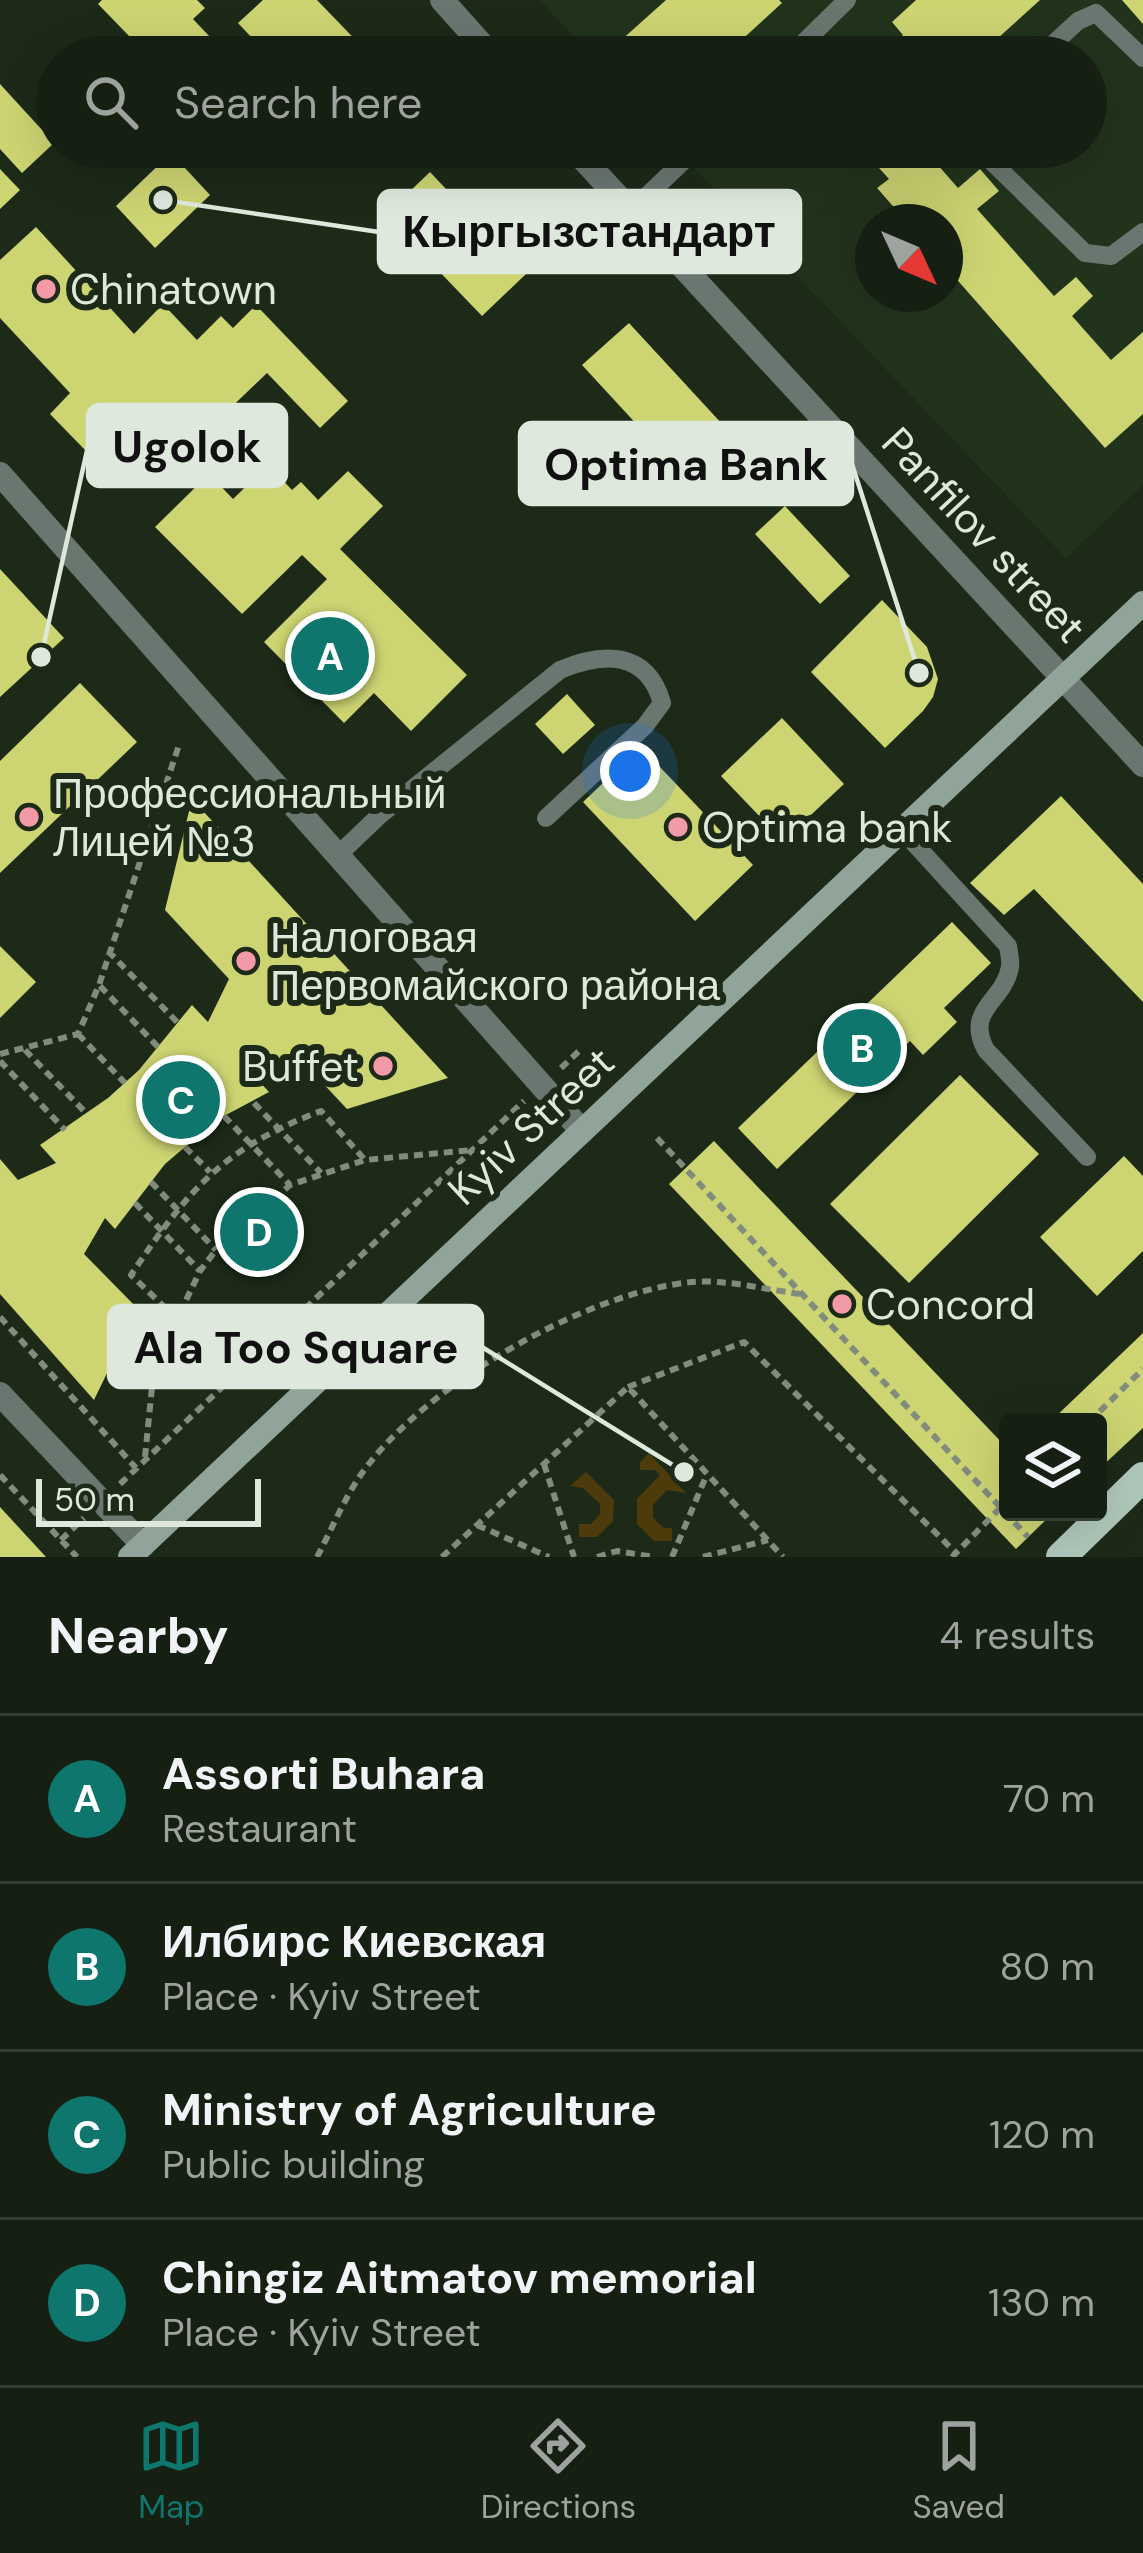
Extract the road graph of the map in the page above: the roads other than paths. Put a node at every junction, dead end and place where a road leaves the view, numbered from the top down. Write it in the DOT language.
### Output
graph roads {
  1 [pos="442,0"];
  2 [pos="847,0"];
  3 [pos="474,36"];
  4 [pos="810,36"];
  5 [pos="1062,36"];
  6 [pos="1143,58"];
  7 [pos="591,168"];
  8 [pos="676,168"];
  9 [pos="998,168"];
  10 [pos="630,212"];
  11 [pos="1143,232"];
  12 [pos="0,474"];
  13 [pos="1143,603"];
  14 [pos="1063,678"];
  15 [pos="1143,765"];
  16 [pos="546,818"];
  17 [pos="902,830"];
  18 [pos="337,856"];
  19 [pos="582,1131"];
  20 [pos="1087,1156"];
  21 [pos="0,1394"];
  22 [pos="1143,1477"];
  23 [pos="137,1551"];
  24 [pos="1061,1557"];
  1 -- 3 [label="street"];
  2 -- 4 [label="lane"];
  5 -- 6 [label="lane"];
  7 -- 10 [label="street, Panfilov street"];
  8 -- 10 [label="lane"];
  9 -- 11 [label="lane"];
  10 -- 14 [label="street, Panfilov street"];
  12 -- 18 [label="street"];
  13 -- 14 [label="main road, Kyiv Street"];
  14 -- 15 [label="street, Panfilov street"];
  14 -- 17 [label="main road, Kyiv Street"];
  16 -- 18 [label="lane"];
  17 -- 19 [label="main road, Kyiv Street"];
  17 -- 20 [label="lane"];
  18 -- 19 [label="street"];
  19 -- 23 [label="main road, Kyiv Street"];
  21 -- 23 [label="street"];
  22 -- 24 [label="main road"];
}
